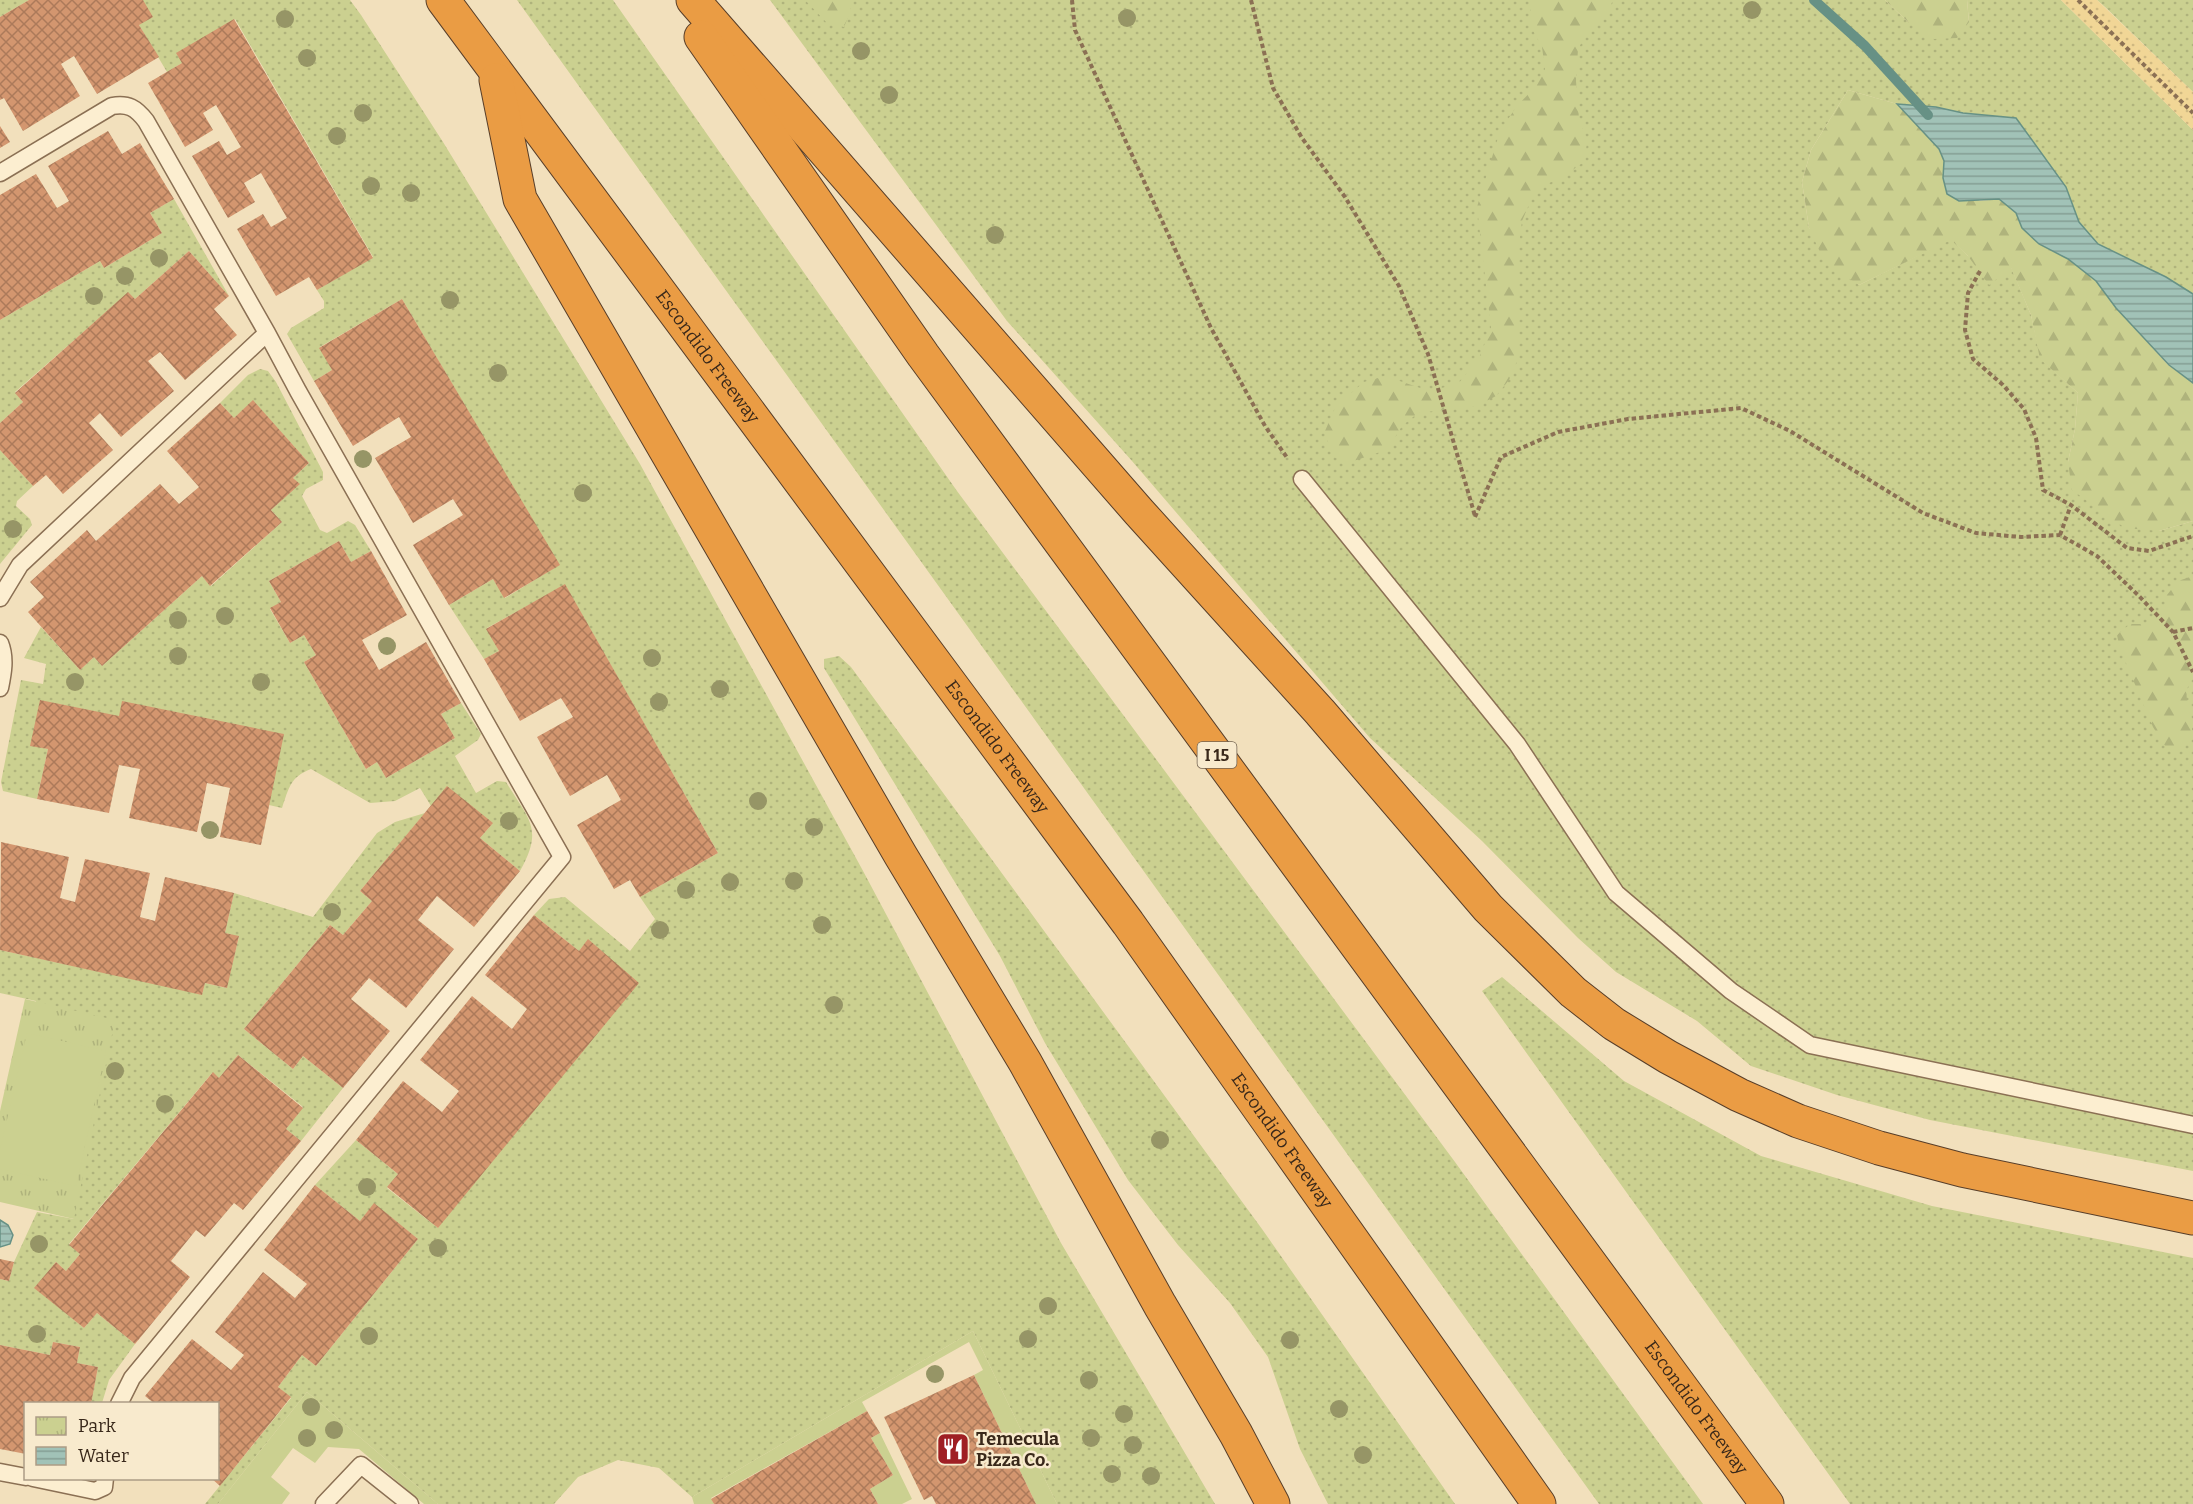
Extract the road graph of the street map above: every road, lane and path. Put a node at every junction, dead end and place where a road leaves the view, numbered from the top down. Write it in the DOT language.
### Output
graph roads {
  1 [pos="443,0"];
  2 [pos="675,0"];
  3 [pos="693,0"];
  4 [pos="1072,0"];
  5 [pos="1251,0"];
  6 [pos="2078,0"];
  7 [pos="495,72"];
  8 [pos="2193,113"];
  9 [pos="0,173"];
  10 [pos="1980,272"];
  11 [pos="267,333"];
  12 [pos="1302,479"];
  13 [pos="2071,505"];
  14 [pos="2060,535"];
  15 [pos="2193,536"];
  16 [pos="0,598"];
  17 [pos="2193,628"];
  18 [pos="2174,632"];
  19 [pos="0,643"];
  20 [pos="2193,672"];
  21 [pos="0,688"];
  22 [pos="2193,1125"];
  23 [pos="2193,1218"];
  24 [pos="120,1402"];
  25 [pos="0,1472"];
  26 [pos="24,1477"];
  27 [pos="38,1480"];
  28 [pos="105,1480"];
  29 [pos="324,1504"];
  30 [pos="410,1504"];
  31 [pos="1273,1504"];
  32 [pos="1539,1504"];
  33 [pos="1767,1504"];
  1 -- 7 [label="highway, Escondido Freeway"];
  2 -- 33 [label="highway, Escondido Freeway / I 15"];
  3 -- 23 [label="highway"];
  4 -- 12 [label="path"];
  5 -- 14 [label="path"];
  6 -- 8 [label="path"];
  7 -- 31 [label="highway"];
  7 -- 32 [label="highway, Escondido Freeway"];
  9 -- 11 [label="lane"];
  10 -- 13 [label="path"];
  11 -- 16 [label="lane"];
  11 -- 24 [label="lane"];
  12 -- 22 [label="lane"];
  13 -- 14 [label="path"];
  13 -- 15 [label="path"];
  14 -- 18 [label="path"];
  17 -- 18 [label="path"];
  18 -- 20 [label="path"];
  19 -- 21 [label="lane"];
  25 -- 26 [label="lane"];
  27 -- 28 [label="lane"];
  29 -- 30 [label="lane"];
}
